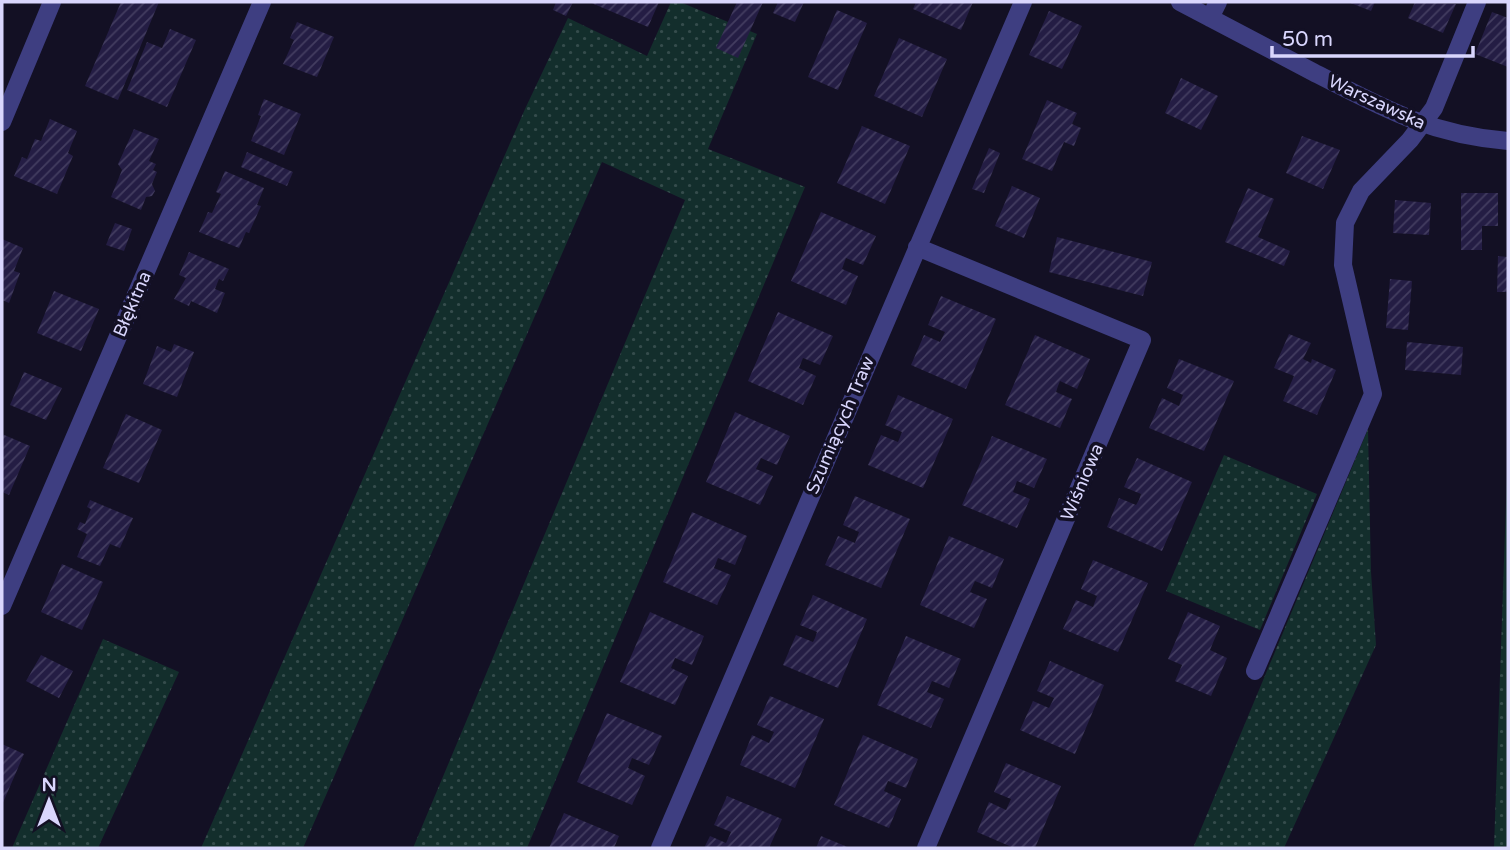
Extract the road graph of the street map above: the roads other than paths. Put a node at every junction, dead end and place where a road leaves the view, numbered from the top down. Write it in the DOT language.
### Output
graph roads {
  1 [pos="52,2"];
  2 [pos="262,2"];
  3 [pos="1023,2"];
  4 [pos="1180,2"];
  5 [pos="1477,2"];
  6 [pos="1214,10"];
  7 [pos="2,122"];
  8 [pos="1423,125"];
  9 [pos="1508,141"];
  10 [pos="917,247"];
  11 [pos="2,606"];
  12 [pos="1255,671"];
  13 [pos="660,848"];
  14 [pos="926,848"];
  1 -- 7 [label="street"];
  2 -- 11 [label="street, Błękitna"];
  3 -- 10 [label="street, Szumiących Traw"];
  4 -- 6 [label="street, Warszawska"];
  5 -- 8 [label="street"];
  6 -- 8 [label="street, Warszawska"];
  8 -- 9 [label="street, Warszawska"];
  8 -- 12 [label="street"];
  10 -- 13 [label="street, Szumiących Traw"];
  10 -- 14 [label="street, Wiśniowa"];
}
